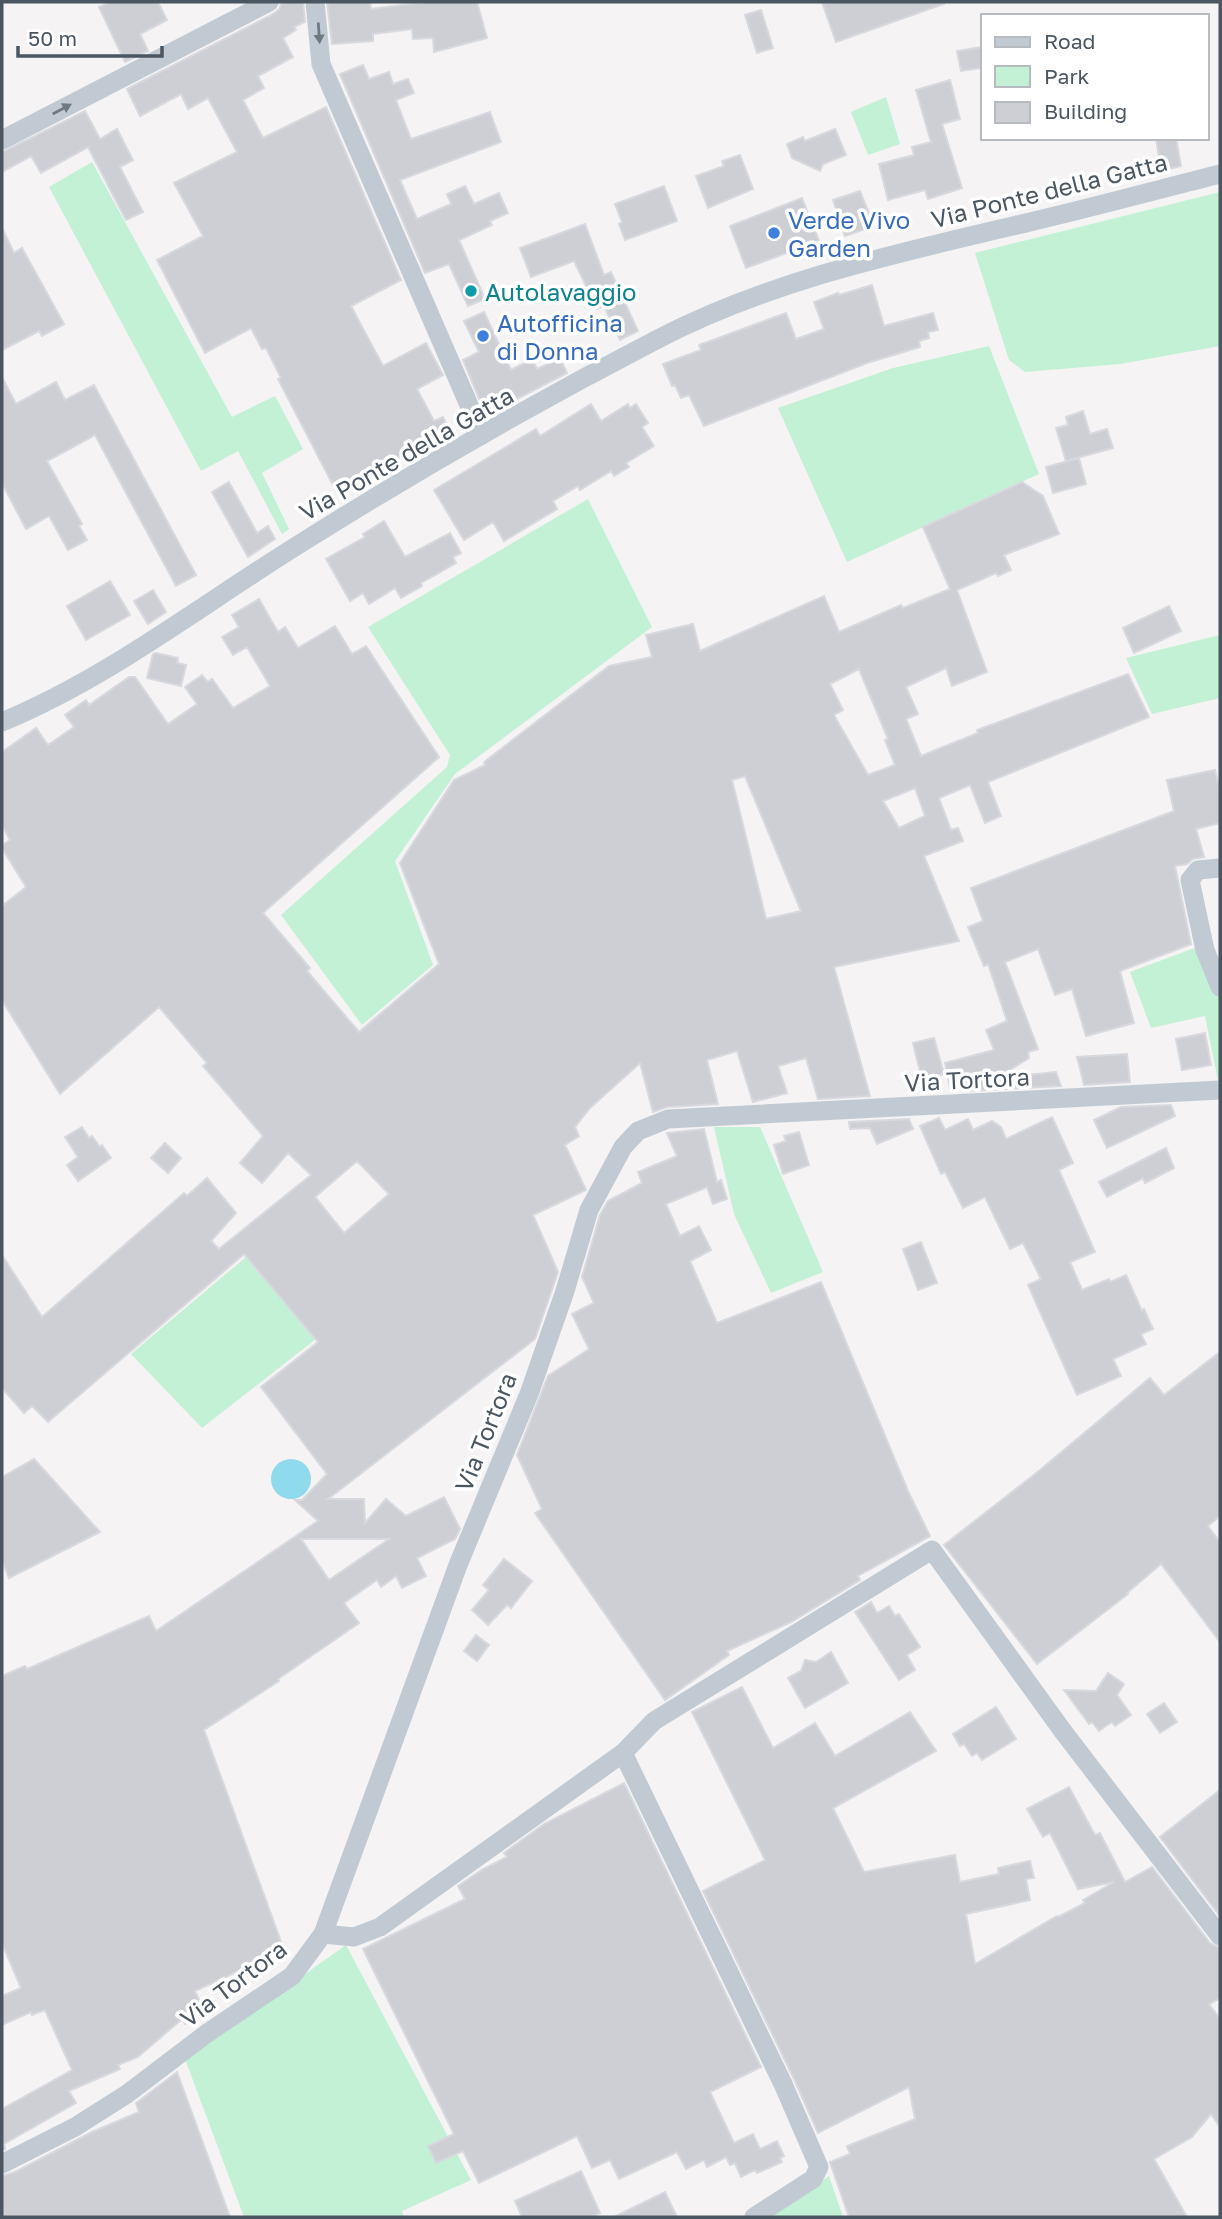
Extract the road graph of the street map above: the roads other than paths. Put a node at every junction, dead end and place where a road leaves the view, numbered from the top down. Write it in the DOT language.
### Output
graph roads {
  1 [pos="269,2"];
  2 [pos="315,2"];
  3 [pos="2,141"];
  4 [pos="1220,174"];
  5 [pos="482,435"];
  6 [pos="2,722"];
  7 [pos="1220,867"];
  8 [pos="1220,987"];
  9 [pos="1220,1090"];
  10 [pos="623,1753"];
  11 [pos="323,1934"];
  12 [pos="1220,1936"];
  13 [pos="2,2164"];
  14 [pos="754,2217"];
  3 -- 1 [label="street, one-way"];
  2 -- 5 [label="street, one-way"];
  4 -- 5 [label="street, Via Ponte della Gatta"];
  5 -- 6 [label="street, Via Ponte della Gatta"];
  7 -- 8 [label="street"];
  9 -- 11 [label="street, Via Tortora"];
  10 -- 11 [label="street"];
  10 -- 12 [label="street"];
  10 -- 14 [label="street"];
  11 -- 13 [label="street, Via Tortora"];
}
